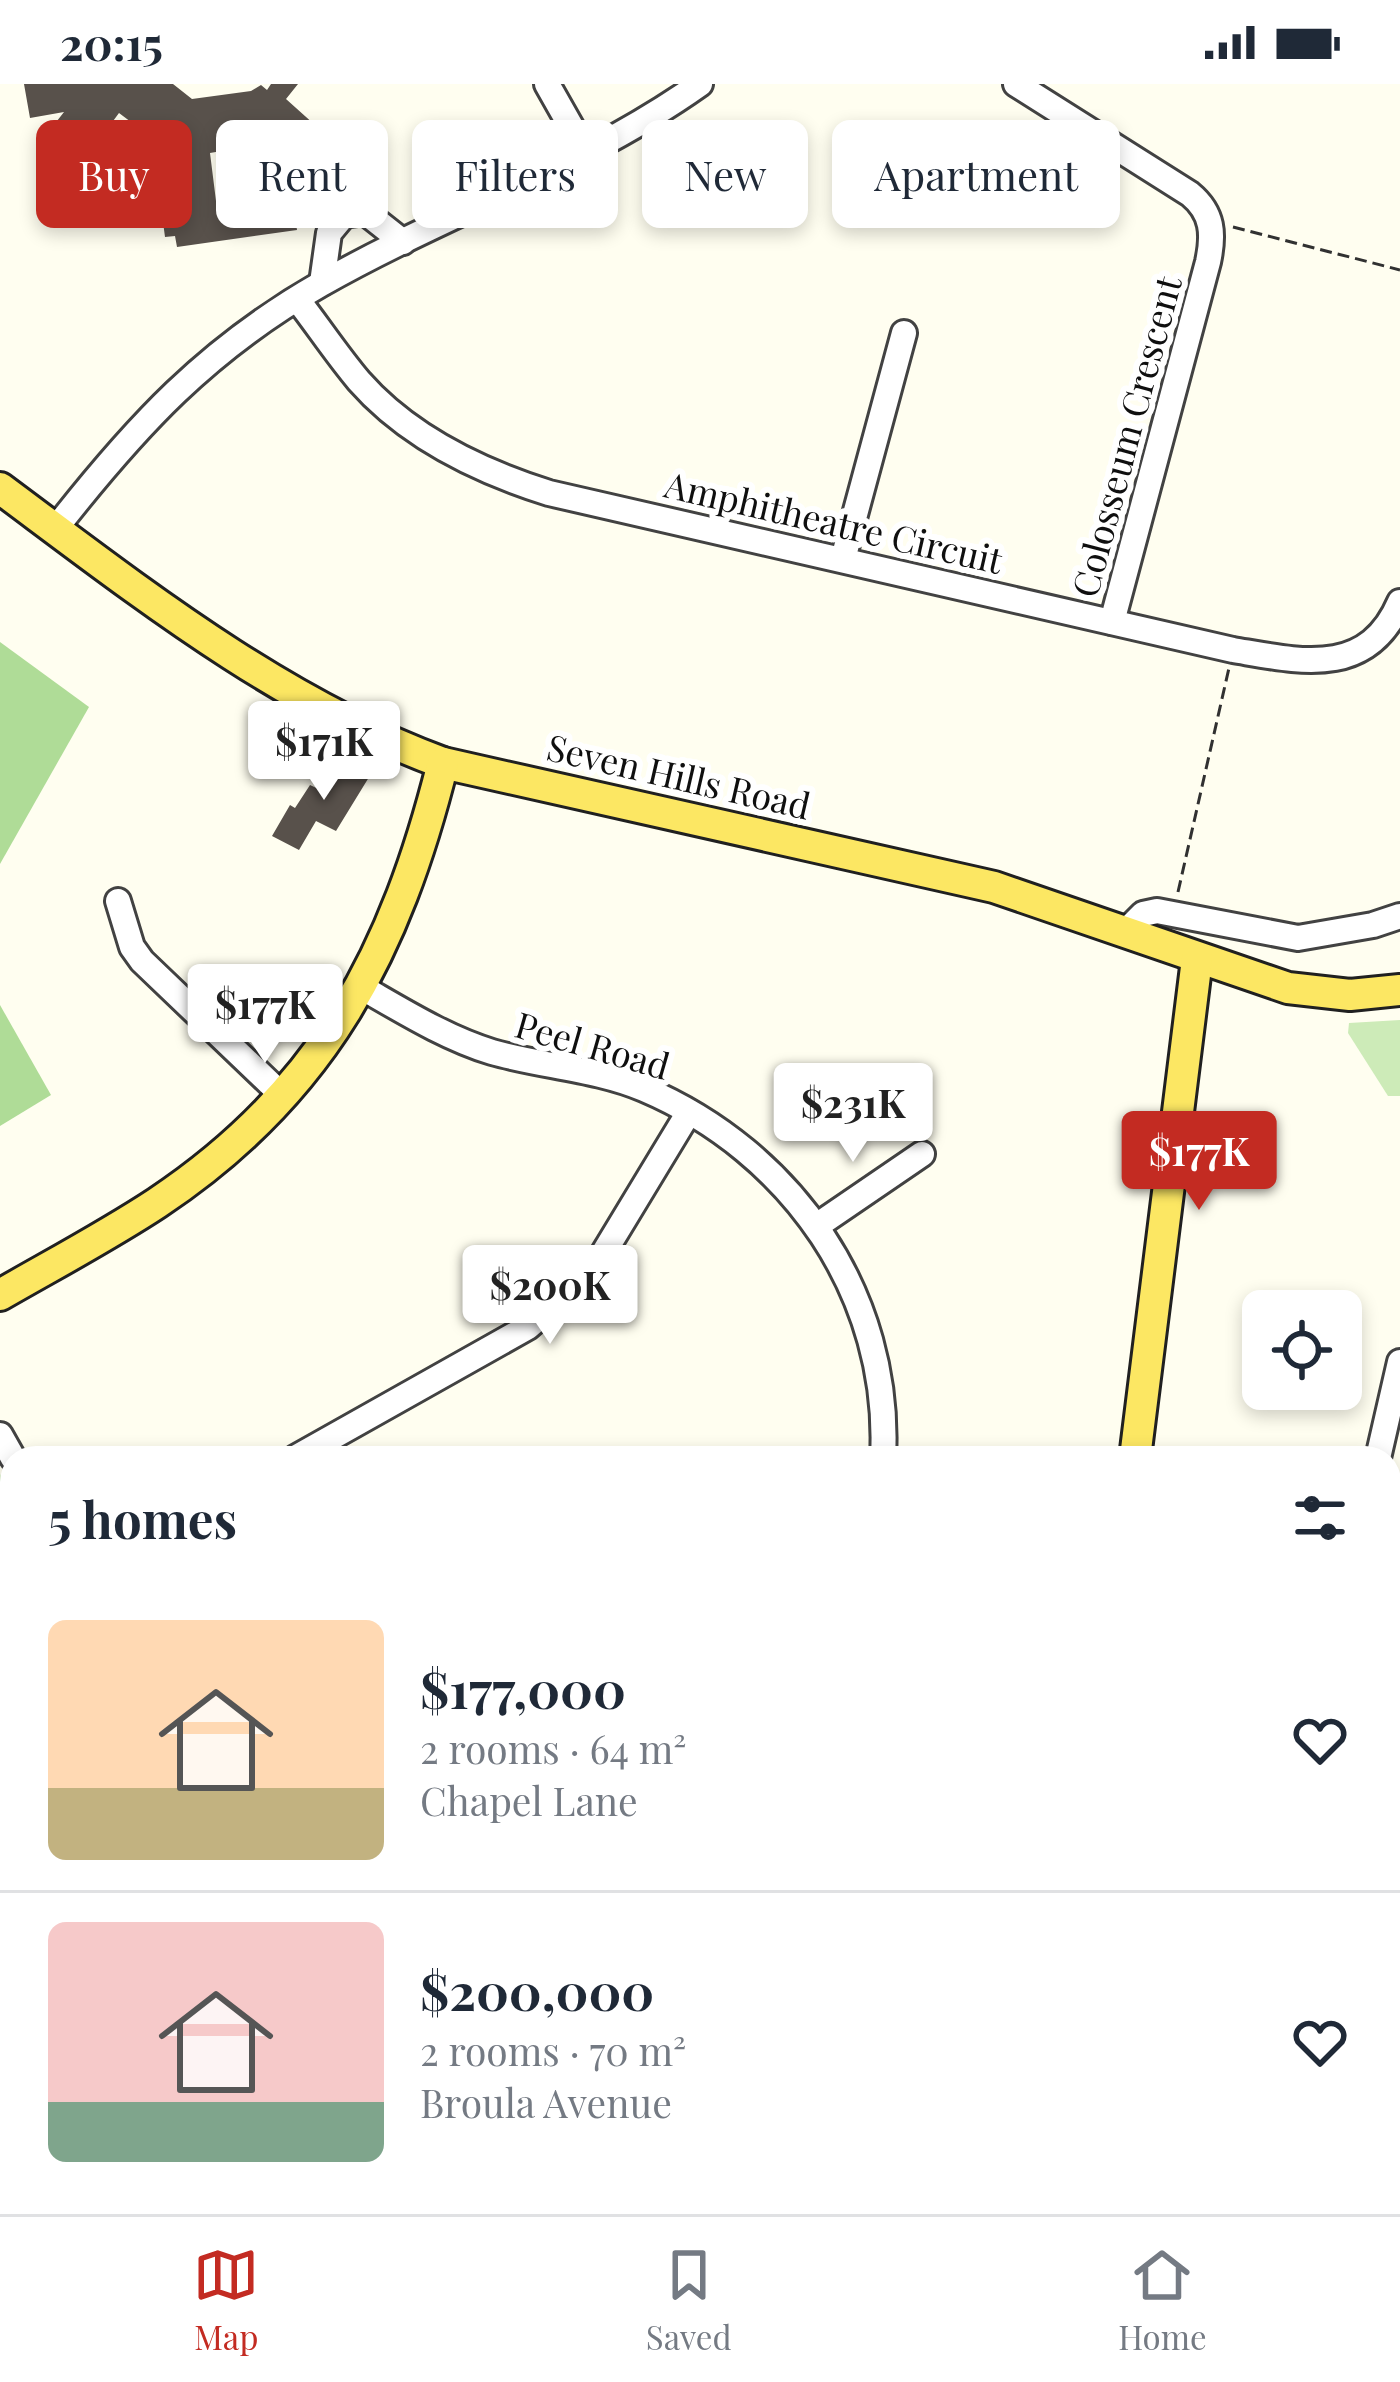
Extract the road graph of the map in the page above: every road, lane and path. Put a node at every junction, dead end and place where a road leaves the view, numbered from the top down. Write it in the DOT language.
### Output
graph roads {
  1 [pos="547,84"];
  2 [pos="700,84"];
  3 [pos="1016,84"];
  4 [pos="567,120"];
  5 [pos="618,135"];
  6 [pos="1210,221"];
  7 [pos="432,228"];
  8 [pos="403,242"];
  9 [pos="1400,270"];
  10 [pos="322,283"];
  11 [pos="297,298"];
  12 [pos="904,333"];
  13 [pos="0,488"];
  14 [pos="56,528"];
  15 [pos="843,559"];
  16 [pos="1400,602"];
  17 [pos="1112,622"];
  18 [pos="1233,650"];
  19 [pos="443,763"];
  20 [pos="118,901"];
  21 [pos="1174,906"];
  22 [pos="1400,916"];
  23 [pos="1126,932"];
  24 [pos="1197,959"];
  25 [pos="361,987"];
  26 [pos="1400,990"];
  27 [pos="283,1096"];
  28 [pos="688,1112"];
  29 [pos="922,1154"];
  30 [pos="818,1225"];
  31 [pos="0,1295"];
  32 [pos="1400,1362"];
  33 [pos="317,1446"];
  34 [pos="883,1446"];
  35 [pos="1137,1446"];
  36 [pos="1381,1446"];
  1 -- 4 [label="street"];
  2 -- 5 [label="street"];
  3 -- 6 [label="street"];
  6 -- 9 [label="path"];
  6 -- 17 [label="street, Colosseum Crescent"];
  7 -- 8 [label="street"];
  8 -- 10 [label="street"];
  8 -- 10 [label="street"];
  10 -- 11 [label="street"];
  11 -- 14 [label="street"];
  11 -- 15 [label="street, Amphitheatre Circuit"];
  12 -- 15 [label="street"];
  13 -- 14 [label="main road, Seven Hills Road"];
  14 -- 19 [label="main road, Seven Hills Road"];
  15 -- 17 [label="street, Amphitheatre Circuit"];
  16 -- 18 [label="street, Amphitheatre Circuit"];
  17 -- 18 [label="street, Amphitheatre Circuit"];
  18 -- 21 [label="path"];
  19 -- 23 [label="main road, Seven Hills Road"];
  19 -- 25 [label="main road"];
  20 -- 27 [label="street"];
  22 -- 23 [label="street"];
  23 -- 24 [label="main road, Seven Hills Road"];
  24 -- 26 [label="main road, Seven Hills Road"];
  24 -- 35 [label="main road"];
  25 -- 27 [label="main road"];
  25 -- 28 [label="street, Peel Road"];
  27 -- 31 [label="main road"];
  28 -- 30 [label="street, Peel Road"];
  28 -- 33 [label="street"];
  29 -- 30 [label="street"];
  30 -- 34 [label="street, Peel Road"];
  32 -- 36 [label="street"];
}
